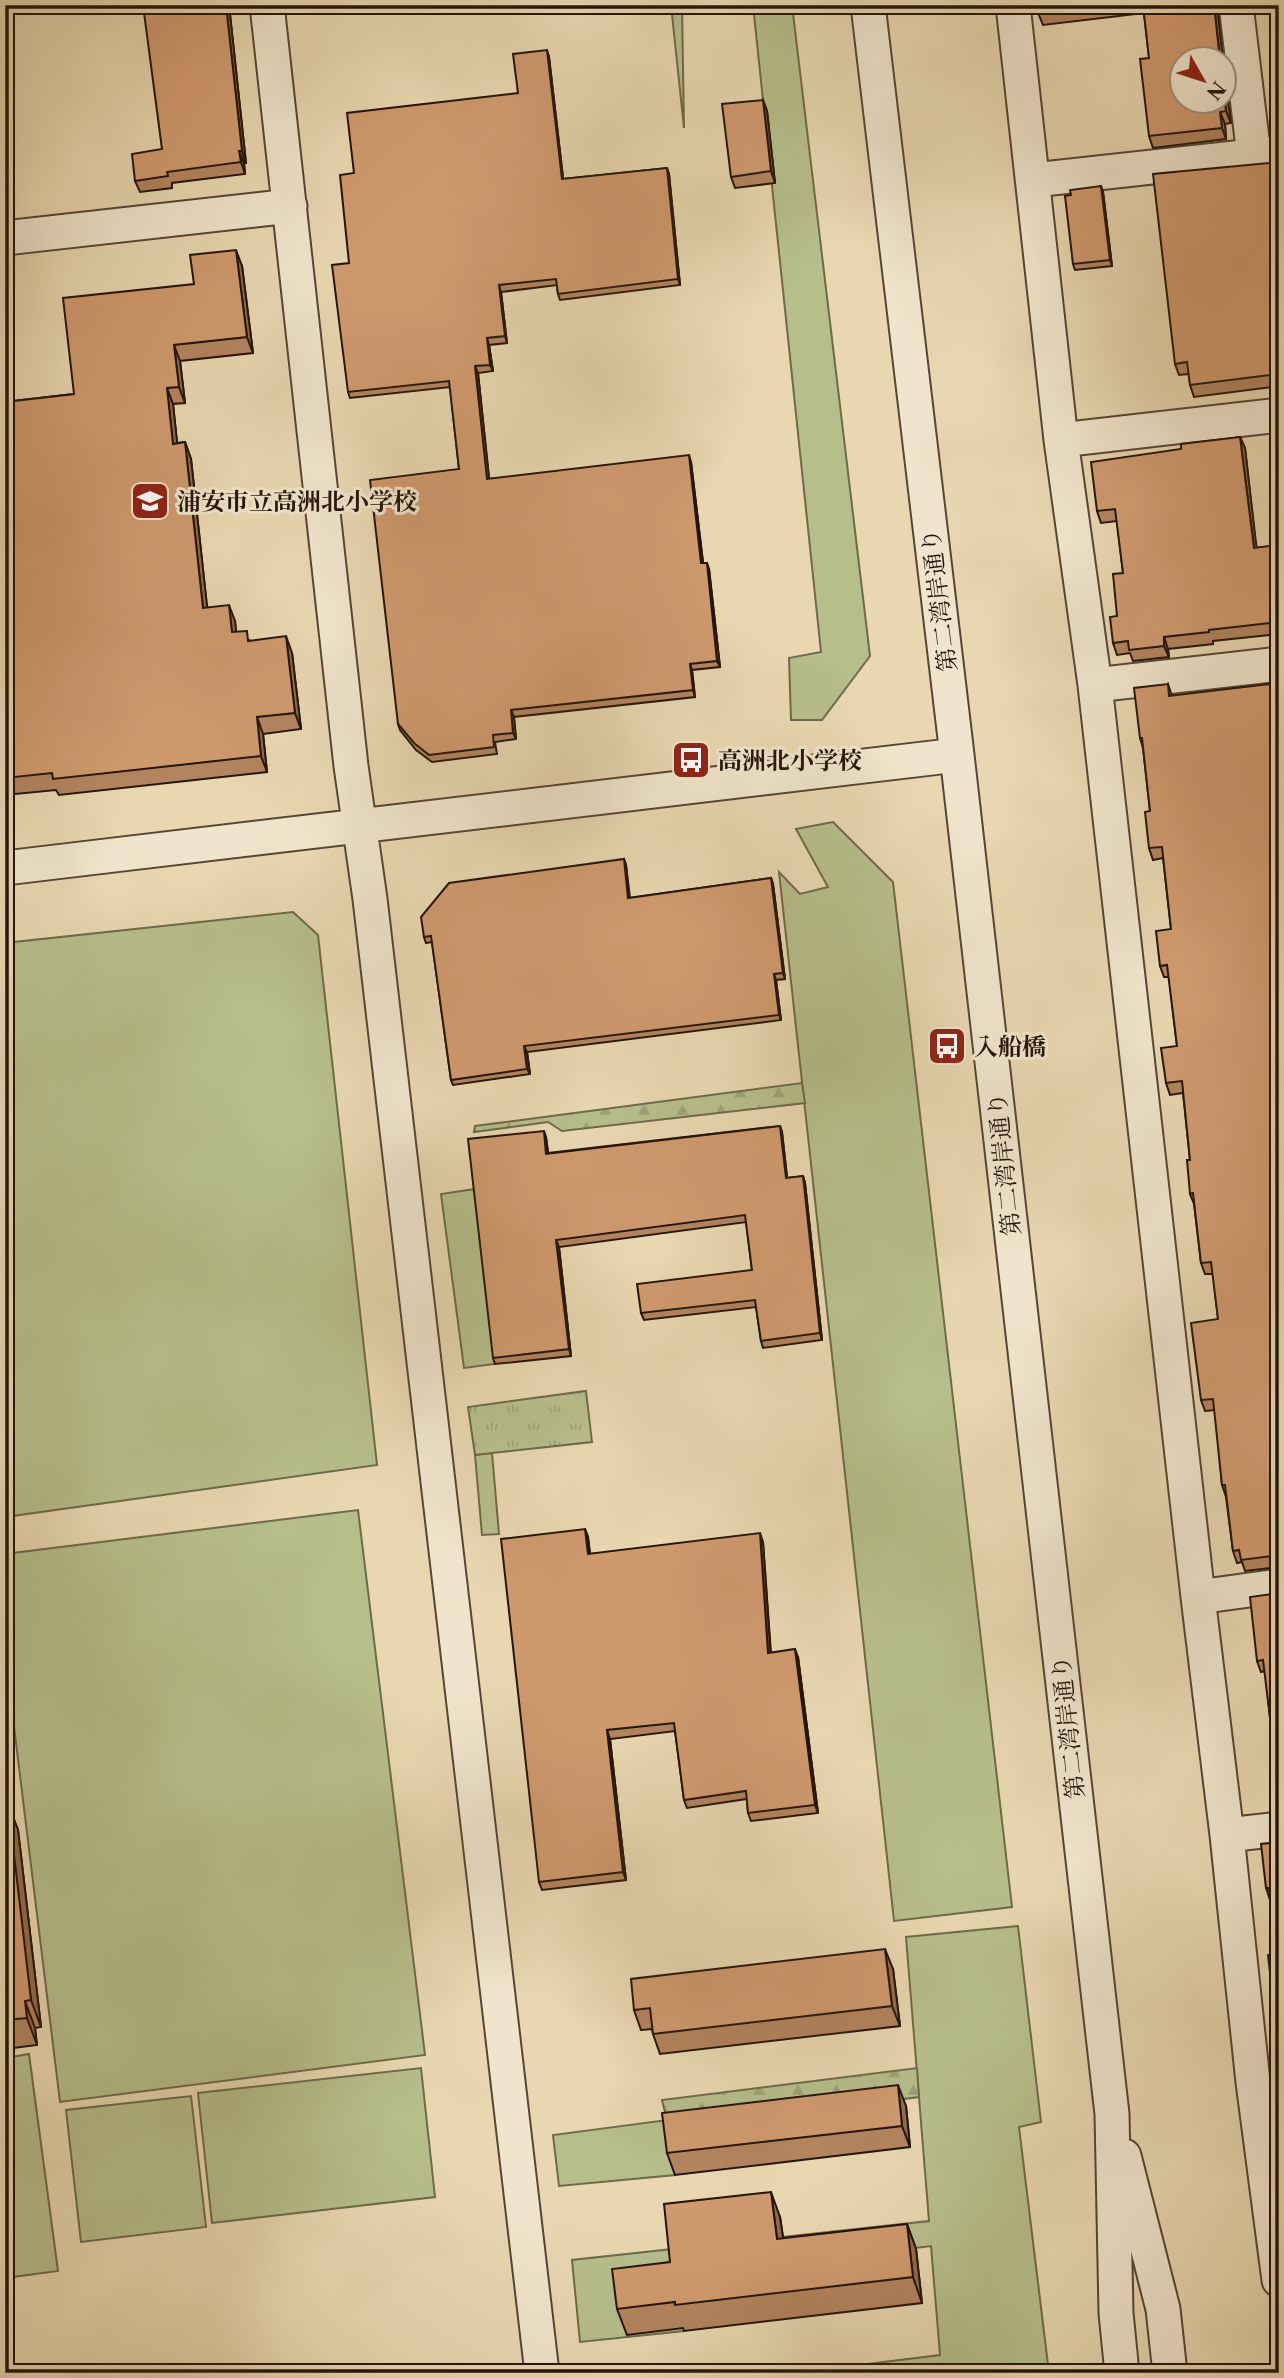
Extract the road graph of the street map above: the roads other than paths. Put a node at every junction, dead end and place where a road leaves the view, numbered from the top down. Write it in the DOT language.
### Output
graph roads {
  1 [pos="267,5"];
  2 [pos="868,5"];
  3 [pos="1013,5"];
  4 [pos="1236,5"];
  5 [pos="1266,155"];
  6 [pos="1034,180"];
  7 [pos="290,206"];
  8 [pos="5,239"];
  9 [pos="1279,415"];
  10 [pos="1061,440"];
  11 [pos="1279,664"];
  12 [pos="1095,685"];
  13 [pos="957,755"];
  14 [pos="359,825"];
  15 [pos="5,868"];
  16 [pos="1279,1586"];
  17 [pos="1198,1597"];
  18 [pos="1279,1829"];
  19 [pos="1227,1835"];
  20 [pos="1266,2081"];
  21 [pos="1112,2114"];
  22 [pos="1279,2280"];
  23 [pos="542,2373"];
  24 [pos="1122,2373"];
  25 [pos="1170,2373"];
  1 -- 7 [label="street"];
  2 -- 13 [label="street, 第二湾岸通り"];
  3 -- 6 [label="street"];
  4 -- 5 [label="street"];
  5 -- 6 [label="street"];
  6 -- 10 [label="street"];
  7 -- 8 [label="street"];
  7 -- 14 [label="street"];
  9 -- 10 [label="street"];
  10 -- 12 [label="street"];
  11 -- 12 [label="street"];
  12 -- 17 [label="street"];
  13 -- 14 [label="street"];
  13 -- 21 [label="street, 第二湾岸通り"];
  14 -- 15 [label="street"];
  14 -- 23 [label="street"];
  16 -- 17 [label="street"];
  17 -- 19 [label="street"];
  18 -- 19 [label="street"];
  19 -- 20 [label="street"];
  20 -- 22 [label="street"];
  21 -- 24 [label="street, 第二湾岸通り"];
  21 -- 25 [label="street, 第二湾岸通り"];
}
